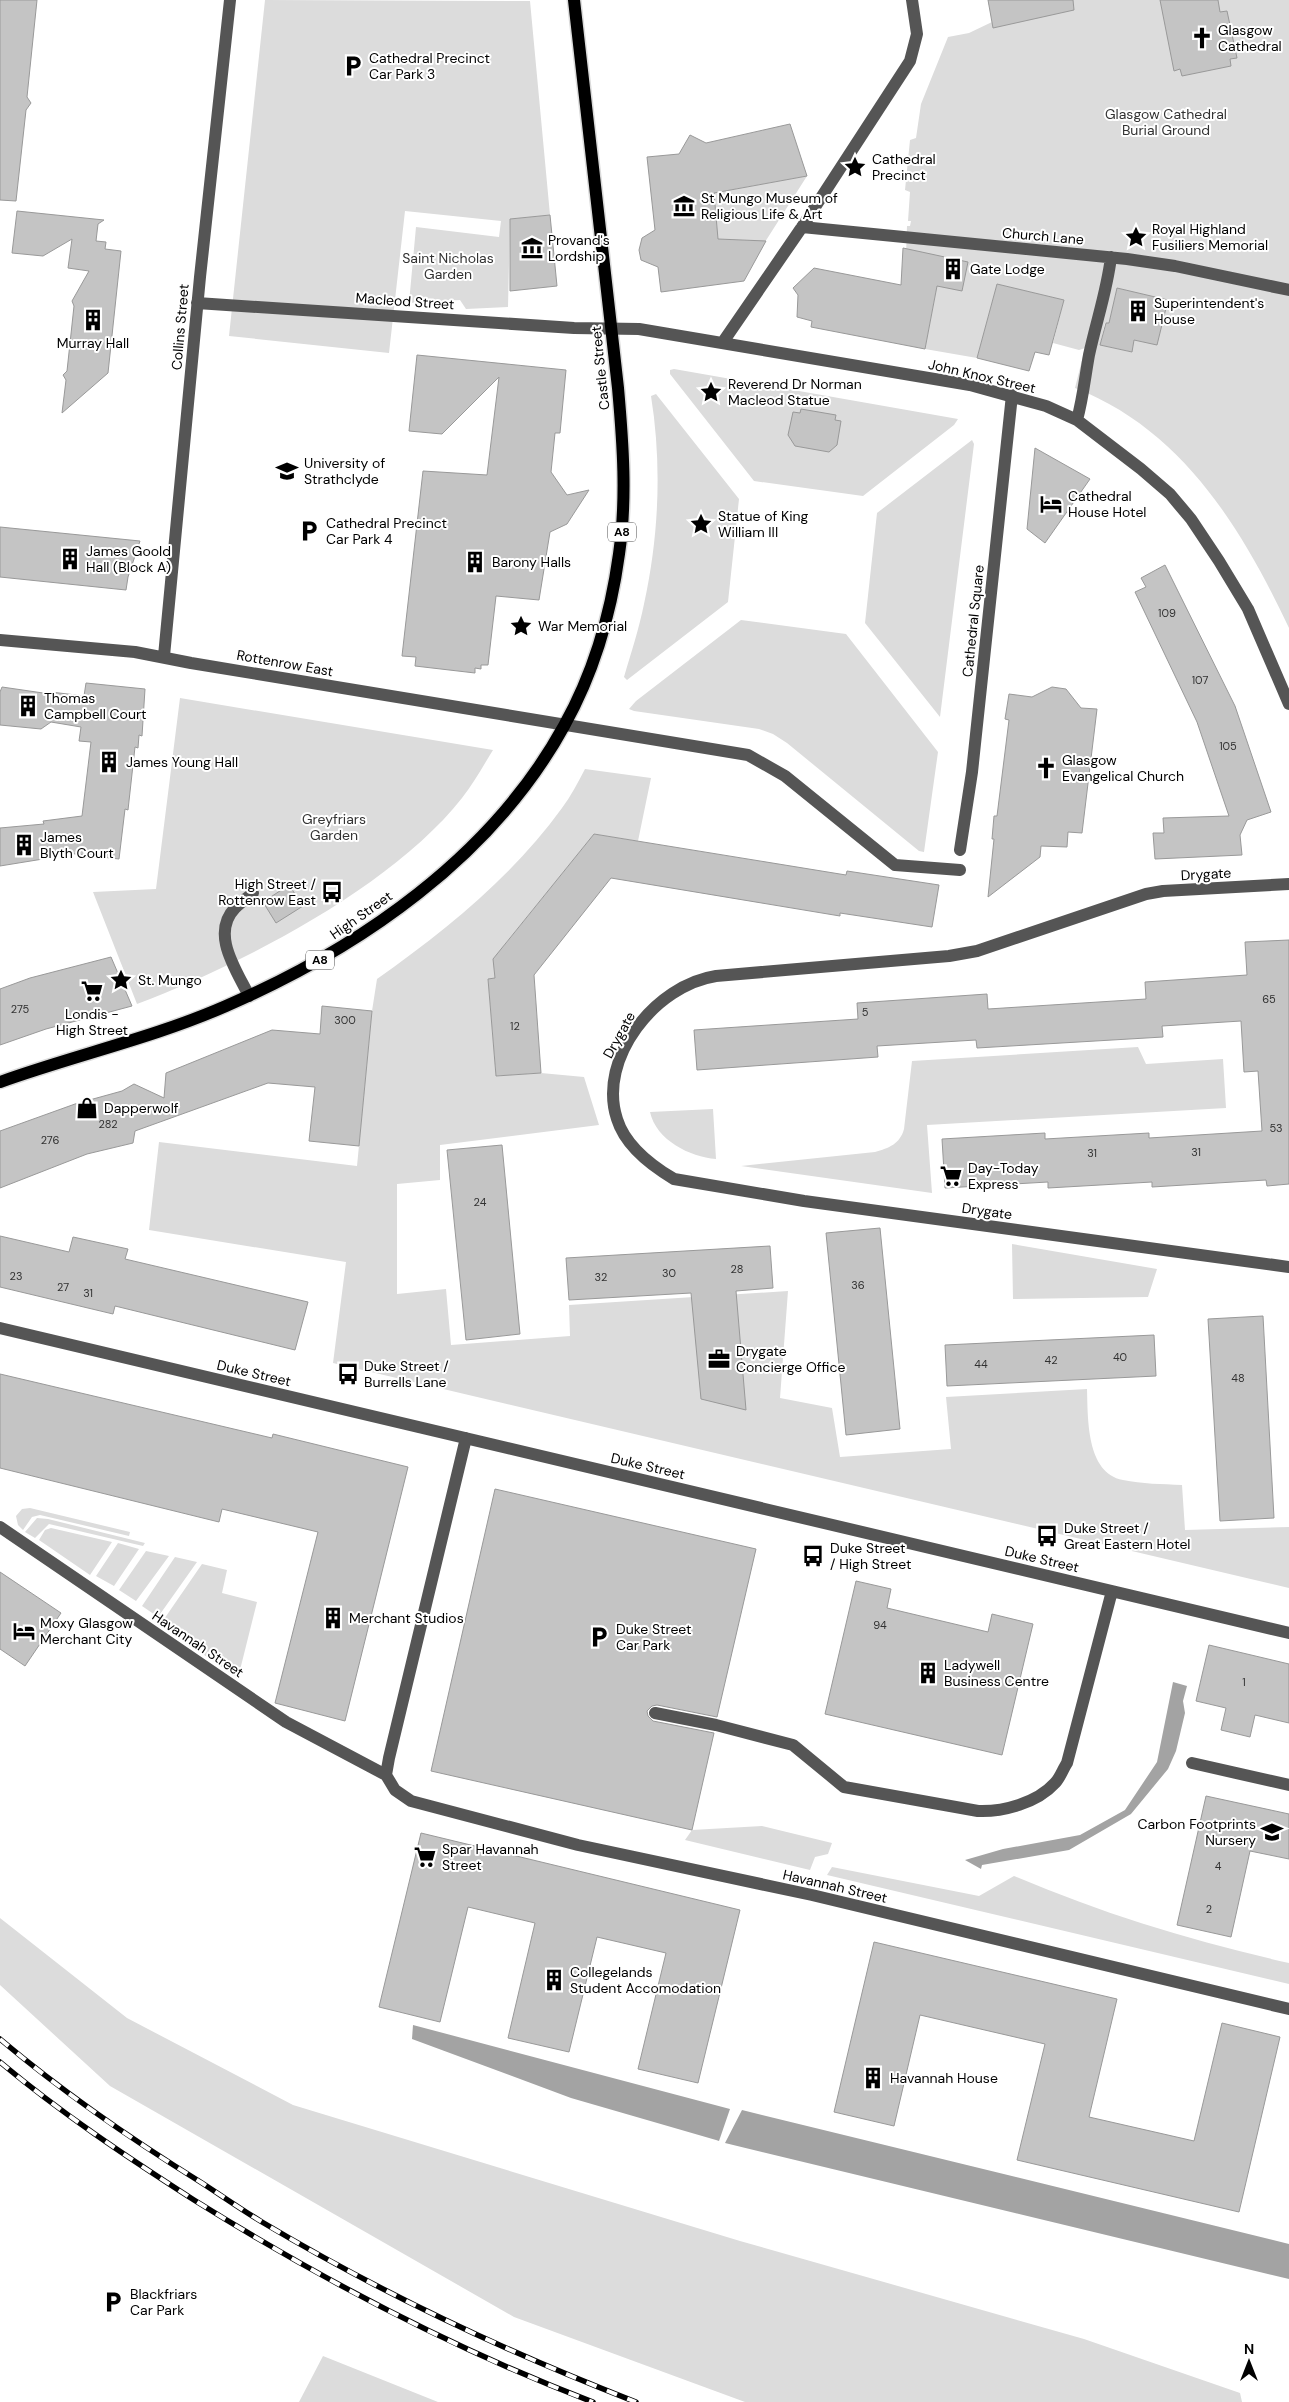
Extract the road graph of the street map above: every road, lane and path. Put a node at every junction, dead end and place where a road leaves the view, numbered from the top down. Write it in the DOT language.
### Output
graph roads {
  1 [pos="230,0"];
  2 [pos="574,0"];
  3 [pos="912,0"];
  4 [pos="802,227"];
  5 [pos="1110,257"];
  6 [pos="1284,289"];
  7 [pos="197,303"];
  8 [pos="610,330"];
  9 [pos="723,342"];
  10 [pos="1012,395"];
  11 [pos="1077,420"];
  12 [pos="0,640"];
  13 [pos="164,656"];
  14 [pos="1289,704"];
  15 [pos="565,726"];
  16 [pos="960,850"];
  17 [pos="960,870"];
  18 [pos="1289,884"];
  19 [pos="254,893"];
  20 [pos="249,996"];
  21 [pos="0,1082"];
  22 [pos="1289,1267"];
  23 [pos="0,1328"];
  24 [pos="466,1438"];
  25 [pos="0,1527"];
  26 [pos="1112,1591"];
  27 [pos="1289,1633"];
  28 [pos="655,1713"];
  29 [pos="1192,1763"];
  30 [pos="386,1775"];
  31 [pos="1289,1785"];
  32 [pos="1289,2009"];
  1 -- 7 [label="street, Collins Street"];
  2 -- 8 [label="main road, Castle Street / A8"];
  3 -- 4 [label="street"];
  4 -- 5 [label="street, Church Lane"];
  4 -- 9 [label="street"];
  5 -- 6 [label="street, Church Lane"];
  5 -- 11 [label="street"];
  7 -- 8 [label="street, Macleod Street"];
  7 -- 13 [label="street, Collins Street"];
  8 -- 9 [label="street, John Knox Street"];
  8 -- 15 [label="main road, Castle Street / A8"];
  9 -- 10 [label="street, John Knox Street"];
  10 -- 11 [label="street, John Knox Street"];
  10 -- 16 [label="street, Cathedral Square"];
  11 -- 14 [label="street, John Knox Street"];
  12 -- 13 [label="street, Rottenrow East"];
  13 -- 15 [label="street, Rottenrow East"];
  15 -- 17 [label="street"];
  15 -- 20 [label="main road, High Street / A8"];
  18 -- 22 [label="street, Drygate"];
  19 -- 20 [label="street"];
  20 -- 21 [label="main road, High Street / A8"];
  23 -- 24 [label="street, Duke Street"];
  24 -- 26 [label="street, Duke Street"];
  24 -- 30 [label="street"];
  25 -- 30 [label="street, Havannah Street"];
  26 -- 27 [label="street, Duke Street"];
  26 -- 28 [label="street"];
  29 -- 31 [label="street"];
  30 -- 32 [label="street, Havannah Street"];
}
